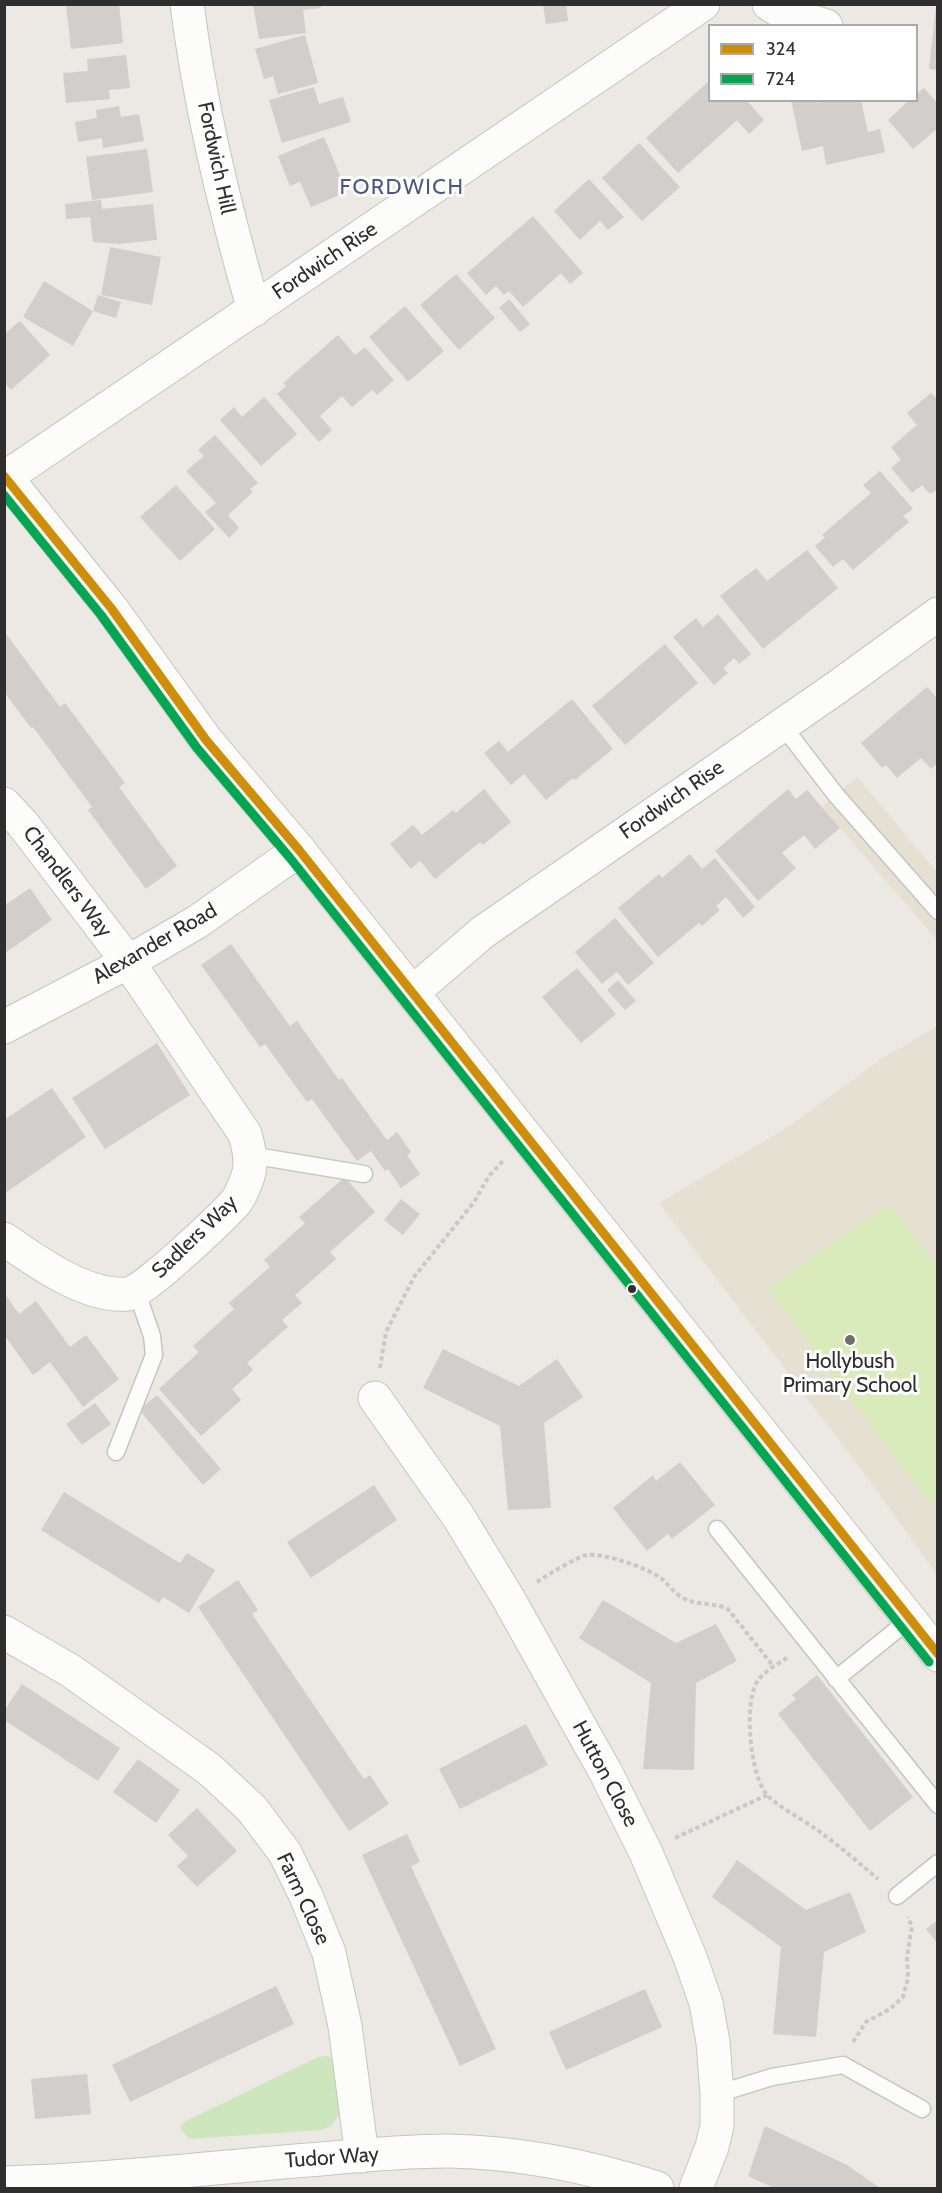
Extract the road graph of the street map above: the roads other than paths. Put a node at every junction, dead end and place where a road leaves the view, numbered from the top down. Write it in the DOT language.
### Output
graph roads {
  1 [pos="187,4"];
  2 [pos="704,4"];
  3 [pos="769,4"];
  4 [pos="820,24"];
  5 [pos="254,310"];
  6 [pos="5,476"];
  7 [pos="938,614"];
  8 [pos="782,725"];
  9 [pos="4,804"];
  10 [pos="299,850"];
  11 [pos="938,911"];
  12 [pos="128,962"];
  13 [pos="412,993"];
  14 [pos="4,1027"];
  15 [pos="250,1155"];
  16 [pos="364,1174"];
  17 [pos="4,1239"];
  18 [pos="136,1290"];
  19 [pos="375,1398"];
  20 [pos="116,1452"];
  21 [pos="717,1529"];
  22 [pos="910,1619"];
  23 [pos="4,1632"];
  24 [pos="938,1655"];
  25 [pos="836,1679"];
  26 [pos="938,1805"];
  27 [pos="938,1863"];
  28 [pos="897,1896"];
  29 [pos="717,2094"];
  30 [pos="922,2109"];
  31 [pos="362,2156"];
  32 [pos="221,2178"];
  33 [pos="4,2182"];
  34 [pos="657,2188"];
  35 [pos="696,2188"];
  1 -- 5 [label="street, Fordwich Hill"];
  2 -- 5 [label="street, Fordwich Rise"];
  3 -- 4 [label="street"];
  5 -- 6 [label="street, Fordwich Rise"];
  6 -- 10 [label="street"];
  7 -- 8 [label="street, Fordwich Rise"];
  8 -- 11 [label="lane"];
  8 -- 13 [label="street, Fordwich Rise"];
  9 -- 12 [label="street, Chandlers Way"];
  10 -- 12 [label="street, Alexander Road"];
  10 -- 13 [label="street"];
  12 -- 14 [label="street, Alexander Road"];
  12 -- 15 [label="street, Sadlers Way"];
  13 -- 22 [label="street"];
  15 -- 16 [label="lane"];
  15 -- 18 [label="street, Sadlers Way"];
  17 -- 18 [label="street, Sadlers Way"];
  18 -- 20 [label="lane"];
  19 -- 29 [label="street, Hutton Close"];
  21 -- 25 [label="lane"];
  22 -- 24 [label="street"];
  22 -- 25 [label="lane"];
  23 -- 31 [label="street, Farm Close"];
  25 -- 26 [label="lane"];
  27 -- 28 [label="lane"];
  29 -- 30 [label="lane"];
  29 -- 35 [label="street, Hutton Close"];
  31 -- 32 [label="street, Tudor Way"];
  31 -- 34 [label="street, Tudor Way"];
  32 -- 33 [label="street, Tudor Way"];
}
